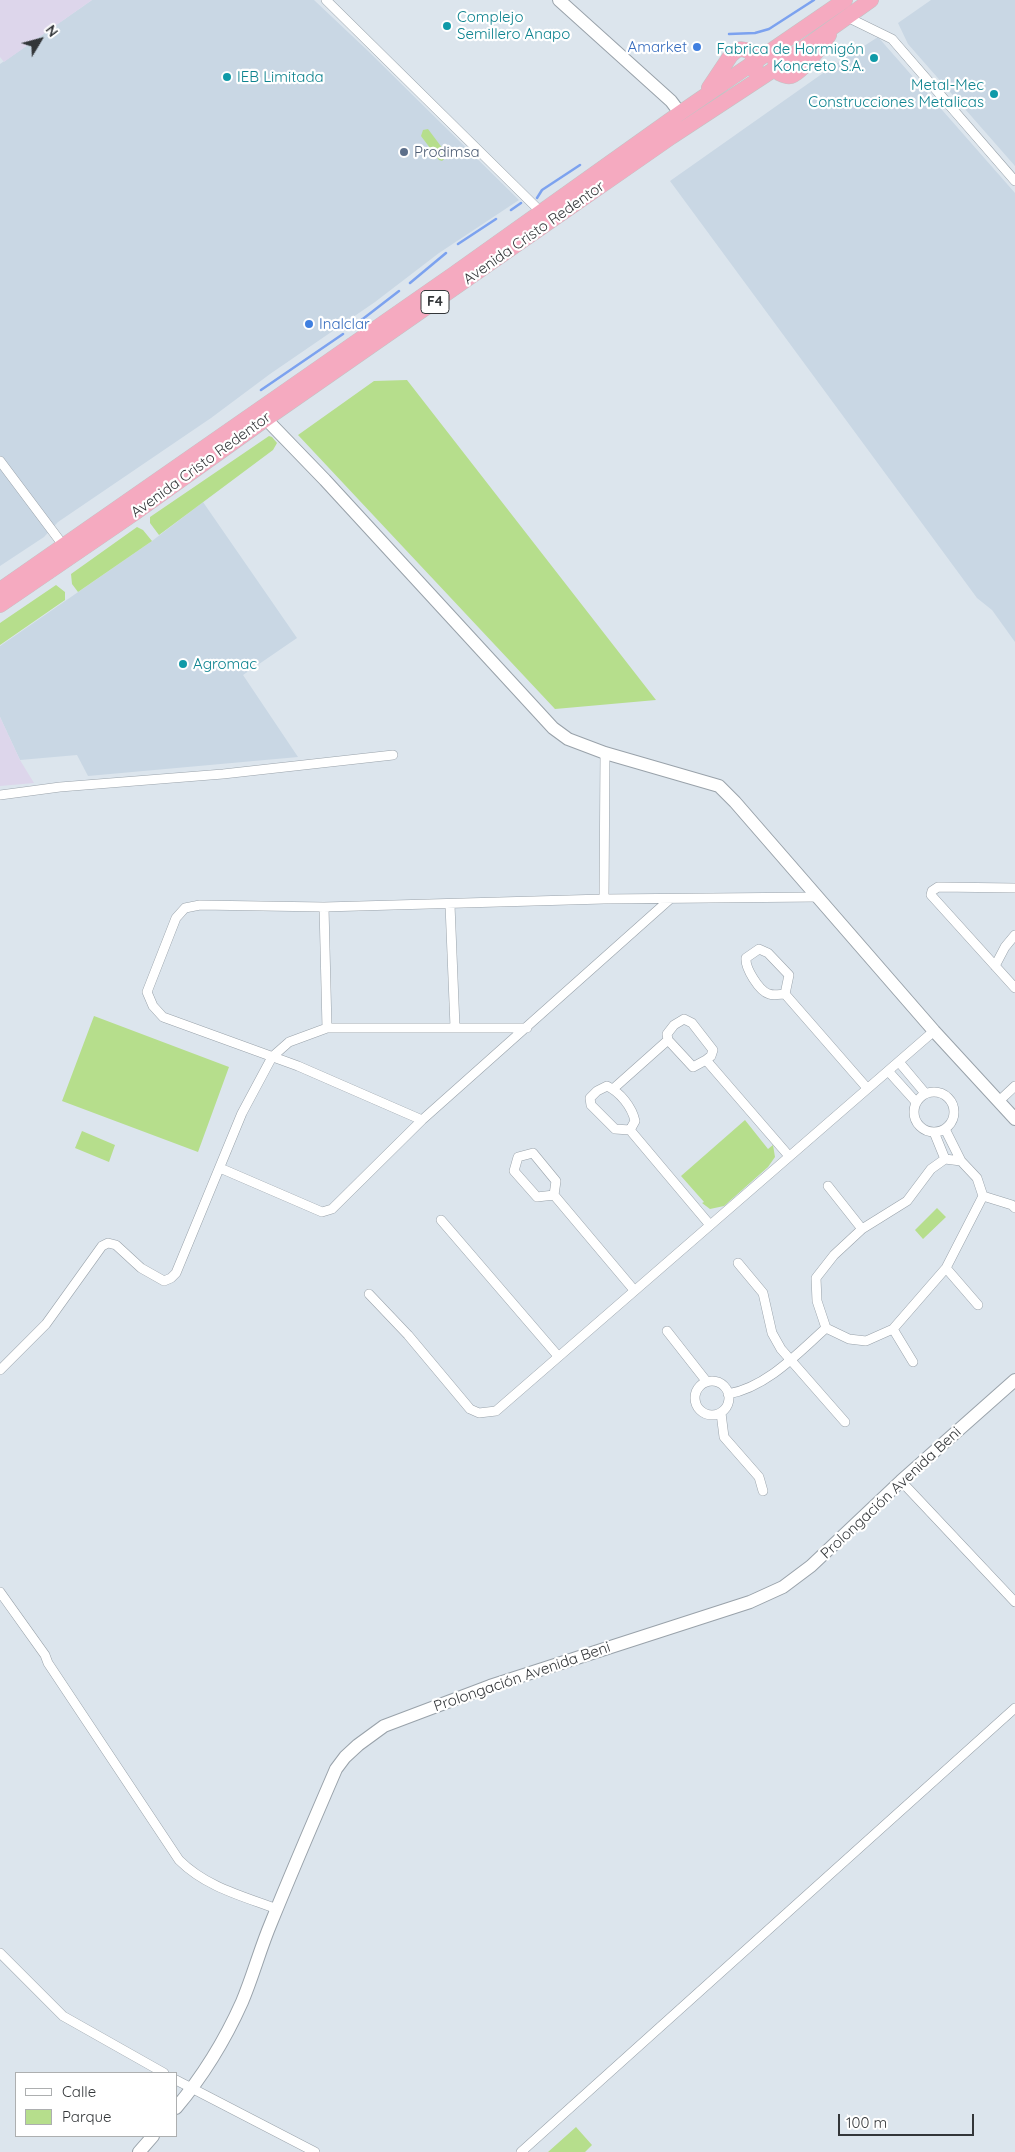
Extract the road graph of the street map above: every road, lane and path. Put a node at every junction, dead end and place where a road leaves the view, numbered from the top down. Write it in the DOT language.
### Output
graph roads {
  1 [pos="326,0"];
  2 [pos="559,0"];
  3 [pos="871,0"];
  4 [pos="844,1"];
  5 [pos="842,20"];
  6 [pos="757,60"];
  7 [pos="776,67"];
  8 [pos="680,113"];
  9 [pos="671,137"];
  10 [pos="1015,181"];
  11 [pos="541,212"];
  12 [pos="266,419"];
  13 [pos="0,461"];
  14 [pos="63,545"];
  15 [pos="0,590"];
  16 [pos="0,605"];
  17 [pos="605,752"];
  18 [pos="393,755"];
  19 [pos="0,795"];
  20 [pos="1015,888"];
  21 [pos="818,897"];
  22 [pos="604,899"];
  23 [pos="669,900"];
  24 [pos="450,905"];
  25 [pos="324,907"];
  26 [pos="1015,935"];
  27 [pos="995,966"];
  28 [pos="1015,988"];
  29 [pos="785,994"];
  30 [pos="455,1027"];
  31 [pos="327,1028"];
  32 [pos="527,1028"];
  33 [pos="934,1031"];
  34 [pos="668,1040"];
  35 [pos="272,1057"];
  36 [pos="706,1060"];
  37 [pos="900,1062"];
  38 [pos="889,1072"];
  39 [pos="1015,1086"];
  40 [pos="867,1088"];
  41 [pos="613,1089"];
  42 [pos="925,1093"];
  43 [pos="999,1101"];
  44 [pos="916,1102"];
  45 [pos="1015,1119"];
  46 [pos="422,1120"];
  47 [pos="945,1129"];
  48 [pos="630,1130"];
  49 [pos="934,1132"];
  50 [pos="789,1156"];
  51 [pos="945,1159"];
  52 [pos="961,1161"];
  53 [pos="220,1168"];
  54 [pos="828,1186"];
  55 [pos="554,1195"];
  56 [pos="983,1196"];
  57 [pos="1015,1208"];
  58 [pos="441,1220"];
  59 [pos="710,1225"];
  60 [pos="862,1229"];
  61 [pos="738,1263"];
  62 [pos="946,1268"];
  63 [pos="634,1290"];
  64 [pos="369,1294"];
  65 [pos="978,1305"];
  66 [pos="826,1328"];
  67 [pos="893,1329"];
  68 [pos="667,1331"];
  69 [pos="558,1356"];
  70 [pos="790,1360"];
  71 [pos="913,1362"];
  72 [pos="0,1370"];
  73 [pos="1015,1380"];
  74 [pos="708,1382"];
  75 [pos="728,1394"];
  76 [pos="721,1413"];
  77 [pos="845,1422"];
  78 [pos="901,1481"];
  79 [pos="763,1491"];
  80 [pos="0,1592"];
  81 [pos="1015,1602"];
  82 [pos="1015,1708"];
  83 [pos="276,1909"];
  84 [pos="0,1953"];
  85 [pos="162,2072"];
  86 [pos="178,2081"];
  87 [pos="192,2090"];
  88 [pos="178,2106"];
  89 [pos="151,2137"];
  90 [pos="139,2152"];
  91 [pos="315,2152"];
  92 [pos="521,2152"];
  1 -- 11 [label="street"];
  2 -- 8 [label="street"];
  3 -- 5 [label="highway"];
  4 -- 6 [label="highway"];
  4 -- 7 [label="highway"];
  5 -- 7 [label="highway"];
  5 -- 10 [label="street"];
  6 -- 8 [label="highway, Avenida Cristo Redentor / F4"];
  6 -- 9 [label="highway"];
  7 -- 9 [label="highway, Avenida Cristo Redentor / F4"];
  8 -- 11 [label="highway, Avenida Cristo Redentor / F4"];
  9 -- 12 [label="highway, Avenida Cristo Redentor / F4"];
  11 -- 14 [label="highway, Avenida Cristo Redentor / F4"];
  12 -- 16 [label="highway, Avenida Cristo Redentor / F4"];
  12 -- 17 [label="street"];
  13 -- 14 [label="street"];
  14 -- 15 [label="highway, Avenida Cristo Redentor / F4"];
  17 -- 21 [label="street"];
  17 -- 22 [label="street"];
  18 -- 19 [label="street"];
  20 -- 27 [label="street"];
  21 -- 23 [label="street"];
  21 -- 33 [label="street"];
  22 -- 23 [label="street"];
  22 -- 24 [label="street"];
  23 -- 32 [label="street"];
  24 -- 25 [label="street"];
  24 -- 30 [label="street"];
  25 -- 31 [label="street"];
  25 -- 35 [label="street"];
  26 -- 27 [label="street"];
  27 -- 28 [label="street"];
  29 -- 29 [label="street"];
  29 -- 40 [label="street"];
  30 -- 31 [label="street"];
  30 -- 32 [label="street"];
  31 -- 35 [label="street"];
  32 -- 46 [label="street"];
  33 -- 37 [label="street"];
  33 -- 43 [label="street"];
  34 -- 36 [label="street"];
  34 -- 36 [label="street"];
  34 -- 41 [label="street"];
  35 -- 46 [label="street"];
  35 -- 53 [label="street"];
  36 -- 50 [label="street"];
  37 -- 38 [label="street"];
  37 -- 42 [label="street"];
  38 -- 40 [label="street"];
  38 -- 44 [label="street"];
  39 -- 43 [label="street"];
  40 -- 50 [label="street"];
  41 -- 48 [label="street"];
  41 -- 48 [label="street"];
  42 -- 44 [label="street"];
  42 -- 47 [label="street"];
  43 -- 45 [label="street"];
  44 -- 49 [label="street"];
  46 -- 53 [label="street"];
  47 -- 49 [label="street"];
  47 -- 52 [label="street"];
  48 -- 59 [label="street"];
  49 -- 51 [label="street"];
  50 -- 59 [label="street"];
  51 -- 52 [label="street"];
  51 -- 60 [label="street"];
  52 -- 56 [label="street"];
  53 -- 72 [label="street"];
  54 -- 60 [label="street"];
  55 -- 55 [label="street"];
  55 -- 63 [label="street"];
  56 -- 57 [label="street"];
  56 -- 62 [label="street"];
  58 -- 69 [label="street"];
  59 -- 63 [label="street"];
  60 -- 66 [label="street"];
  61 -- 70 [label="street"];
  62 -- 65 [label="street"];
  62 -- 67 [label="street"];
  63 -- 69 [label="street"];
  64 -- 69 [label="street"];
  66 -- 67 [label="street"];
  66 -- 70 [label="street"];
  67 -- 71 [label="street"];
  68 -- 74 [label="street"];
  70 -- 75 [label="street"];
  70 -- 77 [label="street"];
  73 -- 78 [label="street, Prolongación Avenida Beni"];
  74 -- 75 [label="street"];
  74 -- 76 [label="street"];
  75 -- 76 [label="street"];
  76 -- 79 [label="street"];
  78 -- 81 [label="street"];
  78 -- 83 [label="street, Prolongación Avenida Beni"];
  80 -- 83 [label="street"];
  82 -- 92 [label="street"];
  83 -- 87 [label="street, Prolongación Avenida Beni"];
  84 -- 85 [label="street"];
  86 -- 87 [label="street"];
  87 -- 88 [label="street, Prolongación Avenida Beni"];
  87 -- 91 [label="street"];
  89 -- 90 [label="street"];
}
